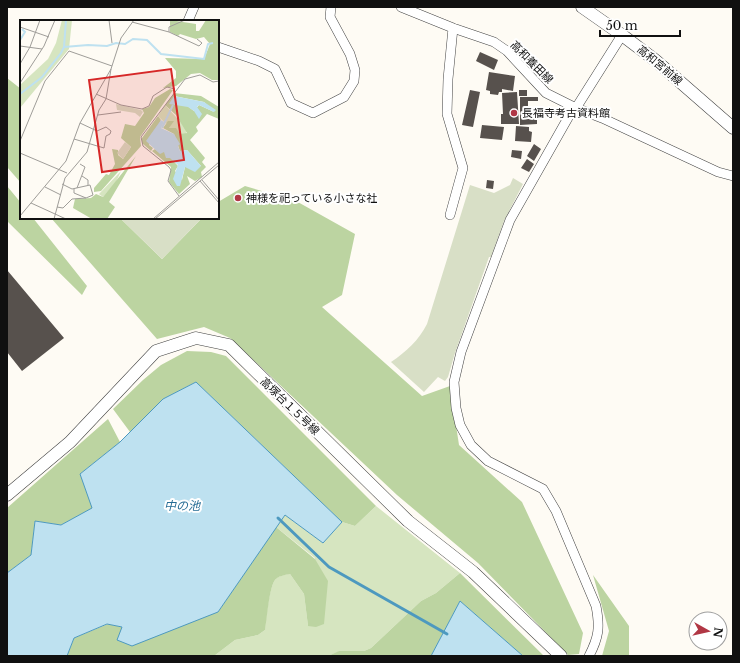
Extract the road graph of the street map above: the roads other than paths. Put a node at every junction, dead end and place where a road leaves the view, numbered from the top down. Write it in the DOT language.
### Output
graph roads {
  1 [pos="194,7"];
  2 [pos="331,7"];
  3 [pos="401,7"];
  4 [pos="582,7"];
  5 [pos="188,20"];
  6 [pos="453,28"];
  7 [pos="622,35"];
  8 [pos="219,47"];
  9 [pos="576,108"];
  10 [pos="733,128"];
  11 [pos="733,176"];
  12 [pos="450,215"];
  13 [pos="7,495"];
  14 [pos="561,656"];
  15 [pos="589,656"];
  1 -- 5 [label="street"];
  2 -- 8 [label="street"];
  3 -- 6 [label="street, 高和養田線"];
  4 -- 7 [label="street, 高和宮前線"];
  6 -- 9 [label="street, 高和養田線"];
  6 -- 12 [label="street"];
  7 -- 9 [label="street"];
  7 -- 10 [label="street, 高和宮前線"];
  9 -- 11 [label="street, 高和養田線"];
  9 -- 15 [label="street"];
  13 -- 14 [label="street, 高塚台１５号線"];
}
